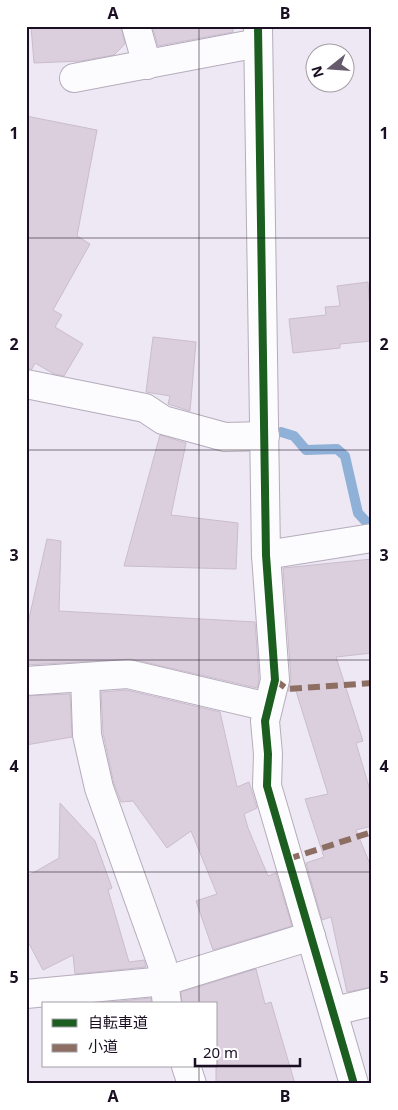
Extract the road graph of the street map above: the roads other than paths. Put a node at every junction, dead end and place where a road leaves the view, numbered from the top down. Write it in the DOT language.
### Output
graph roads {
  1 [pos="136,26"];
  2 [pos="258,35"];
  3 [pos="147,65"];
  4 [pos="74,78"];
  5 [pos="26,384"];
  6 [pos="265,436"];
  7 [pos="372,538"];
  8 [pos="266,555"];
  9 [pos="85,677"];
  10 [pos="26,681"];
  11 [pos="268,707"];
  12 [pos="311,936"];
  13 [pos="166,993"];
  14 [pos="26,994"];
  15 [pos="66,996"];
  16 [pos="372,1002"];
  17 [pos="334,1011"];
  18 [pos="187,1068"];
  19 [pos="192,1084"];
  20 [pos="354,1084"];
  1 -- 3 [label="street"];
  2 -- 3 [label="street"];
  2 -- 6 [label="street"];
  3 -- 4 [label="street"];
  5 -- 6 [label="street"];
  6 -- 8 [label="street"];
  7 -- 8 [label="street"];
  8 -- 11 [label="street"];
  9 -- 10 [label="street"];
  9 -- 11 [label="street"];
  9 -- 13 [label="street"];
  11 -- 12 [label="street"];
  12 -- 13 [label="street"];
  12 -- 17 [label="street"];
  13 -- 15 [label="street"];
  14 -- 15 [label="street"];
  16 -- 17 [label="street"];
  17 -- 20 [label="street"];
  18 -- 19 [label="street"];
}
